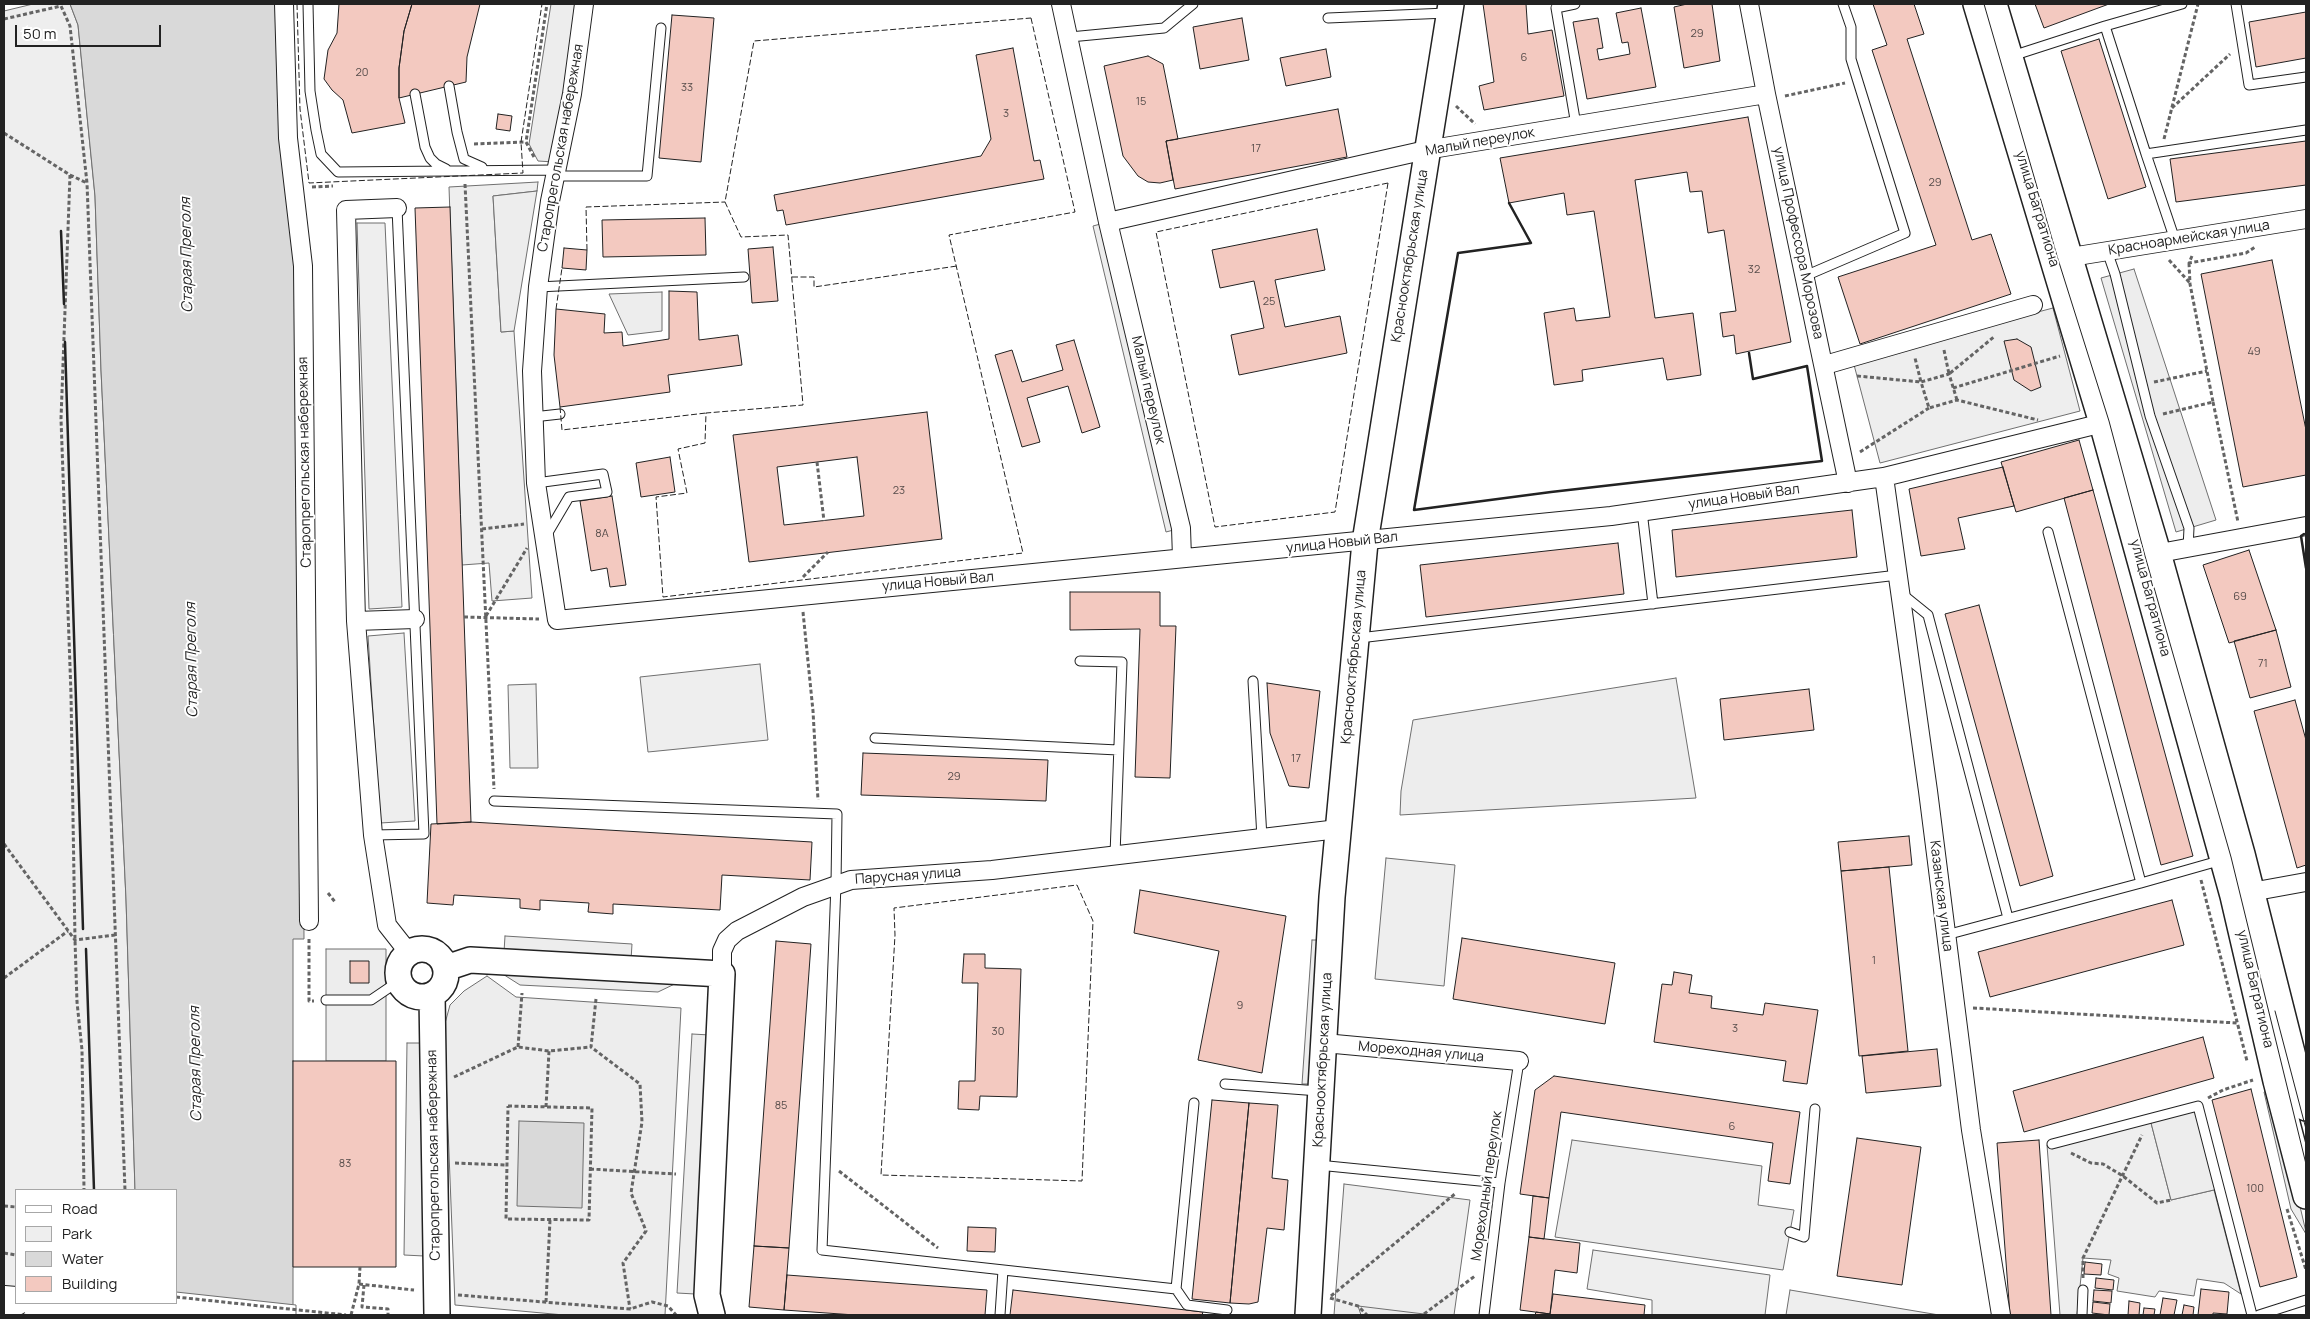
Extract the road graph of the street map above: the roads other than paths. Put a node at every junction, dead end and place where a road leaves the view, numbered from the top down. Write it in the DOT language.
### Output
graph roads {
  1 [pos="284,4"];
  2 [pos="308,4"];
  3 [pos="584,4"];
  4 [pos="1061,4"];
  5 [pos="1193,4"];
  6 [pos="1575,4"];
  7 [pos="1749,4"];
  8 [pos="1843,4"];
  9 [pos="1976,4"];
  10 [pos="1994,4"];
  11 [pos="2182,4"];
  12 [pos="2236,4"];
  13 [pos="1556,6"];
  14 [pos="1450,8"];
  15 [pos="1328,18"];
  16 [pos="2105,26"];
  17 [pos="661,28"];
  18 [pos="1070,37"];
  19 [pos="2002,60"];
  20 [pos="2306,77"];
  21 [pos="449,86"];
  22 [pos="415,94"];
  23 [pos="1766,97"];
  24 [pos="1576,125"];
  25 [pos="2306,130"];
  26 [pos="1426,150"];
  27 [pos="2146,154"];
  28 [pos="446,169"];
  29 [pos="487,169"];
  30 [pos="550,172"];
  31 [pos="397,208"];
  32 [pos="2306,219"];
  33 [pos="1108,222"];
  34 [pos="2175,240"];
  35 [pos="2107,252"];
  36 [pos="2071,257"];
  37 [pos="1805,276"];
  38 [pos="744,277"];
  39 [pos="538,286"];
  40 [pos="2033,306"];
  41 [pos="1826,369"];
  42 [pos="560,414"];
  43 [pos="533,417"];
  44 [pos="2110,421"];
  45 [pos="1884,477"];
  46 [pos="536,483"];
  47 [pos="1848,483"];
  48 [pos="1642,511"];
  49 [pos="2306,526"];
  50 [pos="2048,532"];
  51 [pos="544,540"];
  52 [pos="1364,542"];
  53 [pos="2188,548"];
  54 [pos="2148,555"];
  55 [pos="1182,558"];
  56 [pos="1898,575"];
  57 [pos="1900,593"];
  58 [pos="1653,604"];
  59 [pos="415,619"];
  60 [pos="557,620"];
  61 [pos="356,621"];
  62 [pos="1356,639"];
  63 [pos="1080,661"];
  64 [pos="1253,681"];
  65 [pos="875,738"];
  66 [pos="1118,750"];
  67 [pos="494,801"];
  68 [pos="1338,829"];
  69 [pos="373,834"];
  70 [pos="1262,838"];
  71 [pos="1115,855"];
  72 [pos="2232,857"];
  73 [pos="2306,882"];
  74 [pos="2141,883"];
  75 [pos="836,884"];
  76 [pos="2242,894"];
  77 [pos="2008,918"];
  78 [pos="309,921"];
  79 [pos="1946,935"];
  80 [pos="409,953"];
  81 [pos="446,968"];
  82 [pos="722,974"];
  83 [pos="399,981"];
  84 [pos="432,996"];
  85 [pos="326,1000"];
  86 [pos="1324,1042"];
  87 [pos="1519,1061"];
  88 [pos="2284,1077"];
  89 [pos="1225,1084"];
  90 [pos="1320,1091"];
  91 [pos="1194,1103"];
  92 [pos="1815,1108"];
  93 [pos="2306,1108"];
  94 [pos="2052,1144"];
  95 [pos="1316,1165"];
  96 [pos="1500,1183"];
  97 [pos="2296,1198"];
  98 [pos="1790,1232"];
  99 [pos="1003,1270"];
  100 [pos="1176,1289"];
  101 [pos="2083,1290"];
  102 [pos="2306,1300"];
  103 [pos="45,1304"];
  104 [pos="437,1304"];
  105 [pos="706,1309"];
  106 [pos="1227,1310"];
  107 [pos="159,1315"];
  108 [pos="1000,1315"];
  109 [pos="1308,1315"];
  110 [pos="1484,1315"];
  111 [pos="2001,1315"];
  112 [pos="2082,1315"];
  113 [pos="2252,1315"];
  114 [pos="2259,1315"];
  1 -- 78 [label="street, Старопрегольская набережная"];
  2 -- 28 [label="lane"];
  3 -- 30 [label="street, Старопрегольская набережная"];
  4 -- 18 [label="street, Малый переулок"];
  5 -- 18 [label="lane"];
  6 -- 13 [label="lane"];
  7 -- 23 [label="street, улица Профессора Морозова"];
  8 -- 37 [label="lane"];
  9 -- 19 [label="street, улица Багратиона"];
  10 -- 19 [label="street, улица Багратиона"];
  11 -- 16 [label="lane"];
  12 -- 20 [label="lane"];
  13 -- 24 [label="lane"];
  14 -- 15 [label="lane"];
  14 -- 26 [label="street, Краснооктябрьская улица"];
  16 -- 19 [label="lane"];
  16 -- 27 [label="lane"];
  17 -- 30 [label="lane"];
  18 -- 33 [label="street, Малый переулок"];
  19 -- 36 [label="street, улица Багратиона"];
  19 -- 44 [label="street, улица Багратиона"];
  21 -- 29 [label="lane"];
  22 -- 28 [label="lane"];
  23 -- 24 [label="street, Малый переулок"];
  23 -- 37 [label="street, улица Профессора Морозова"];
  24 -- 26 [label="street, Малый переулок"];
  25 -- 27 [label="lane"];
  26 -- 33 [label="street, Малый переулок"];
  26 -- 52 [label="street, Краснооктябрьская улица"];
  27 -- 34 [label="lane"];
  28 -- 29 [label="lane"];
  29 -- 30 [label="lane"];
  30 -- 39 [label="street, Старопрегольская набережная"];
  31 -- 59 [label="lane"];
  31 -- 61 [label="street"];
  32 -- 34 [label="street, Красноармейская улица"];
  33 -- 55 [label="street, Малый переулок"];
  34 -- 35 [label="street, Красноармейская улица"];
  35 -- 36 [label="street, Красноармейская улица"];
  35 -- 53 [label="lane"];
  36 -- 44 [label="street, улица Багратиона"];
  37 -- 41 [label="street, улица Профессора Морозова"];
  38 -- 39 [label="lane"];
  39 -- 43 [label="street, Старопрегольская набережная"];
  40 -- 41 [label="street"];
  41 -- 47 [label="street, улица Профессора Морозова"];
  42 -- 43 [label="lane"];
  43 -- 46 [label="street, Старопрегольская набережная"];
  44 -- 45 [label="street, улица Новый Вал"];
  44 -- 54 [label="street, улица Багратиона"];
  45 -- 47 [label="street, улица Новый Вал"];
  45 -- 56 [label="street, Казанская улица"];
  46 -- 51 [label="street, Старопрегольская набережная"];
  46 -- 51 [label="lane"];
  47 -- 48 [label="street, улица Новый Вал"];
  48 -- 52 [label="street, улица Новый Вал"];
  48 -- 58 [label="lane"];
  49 -- 53 [label="street"];
  50 -- 74 [label="lane"];
  51 -- 60 [label="street, Старопрегольская набережная"];
  52 -- 55 [label="street, улица Новый Вал"];
  52 -- 62 [label="street, Краснооктябрьская улица"];
  53 -- 54 [label="street"];
  54 -- 72 [label="street, улица Багратиона"];
  55 -- 60 [label="street, улица Новый Вал"];
  56 -- 57 [label="street, Казанская улица"];
  56 -- 58 [label="lane"];
  57 -- 77 [label="lane"];
  57 -- 79 [label="street, Казанская улица"];
  58 -- 62 [label="lane"];
  59 -- 61 [label="street"];
  59 -- 69 [label="lane"];
  61 -- 69 [label="street"];
  62 -- 68 [label="street, Краснооктябрьская улица"];
  63 -- 66 [label="lane"];
  64 -- 70 [label="lane"];
  65 -- 66 [label="lane"];
  66 -- 71 [label="lane"];
  67 -- 75 [label="lane"];
  68 -- 70 [label="street, Парусная улица"];
  68 -- 86 [label="street, Краснооктябрьская улица"];
  69 -- 80 [label="street"];
  70 -- 71 [label="street, Парусная улица"];
  71 -- 75 [label="street, Парусная улица"];
  72 -- 74 [label="lane"];
  72 -- 76 [label="street, улица Багратиона"];
  73 -- 76 [label="street"];
  74 -- 77 [label="lane"];
  75 -- 82 [label="street, Парусная улица"];
  75 -- 99 [label="lane"];
  76 -- 88 [label="street, улица Багратиона"];
  77 -- 79 [label="lane"];
  79 -- 111 [label="street, Казанская улица"];
  80 -- 81 [label="street"];
  80 -- 83 [label="street"];
  81 -- 82 [label="street"];
  81 -- 84 [label="street"];
  82 -- 105 [label="street, Парусная улица"];
  83 -- 84 [label="street"];
  83 -- 85 [label="lane"];
  84 -- 104 [label="street, Старопрегольская набережная"];
  86 -- 87 [label="street, Мореходная улица"];
  86 -- 90 [label="street, Краснооктябрьская улица"];
  87 -- 96 [label="lane, Мореходный переулок"];
  88 -- 93 [label="street, улица Багратиона"];
  88 -- 97 [label="street, улица Багратиона"];
  89 -- 90 [label="lane"];
  90 -- 95 [label="street, Краснооктябрьская улица"];
  91 -- 100 [label="lane"];
  92 -- 98 [label="lane"];
  94 -- 113 [label="lane"];
  95 -- 96 [label="lane"];
  95 -- 109 [label="street, Краснооктябрьская улица"];
  96 -- 110 [label="lane, Мореходный переулок"];
  99 -- 100 [label="lane"];
  99 -- 108 [label="lane"];
  100 -- 106 [label="lane"];
  101 -- 112 [label="lane"];
  102 -- 114 [label="lane"];
  103 -- 107 [label="main road, bridge"];
}
